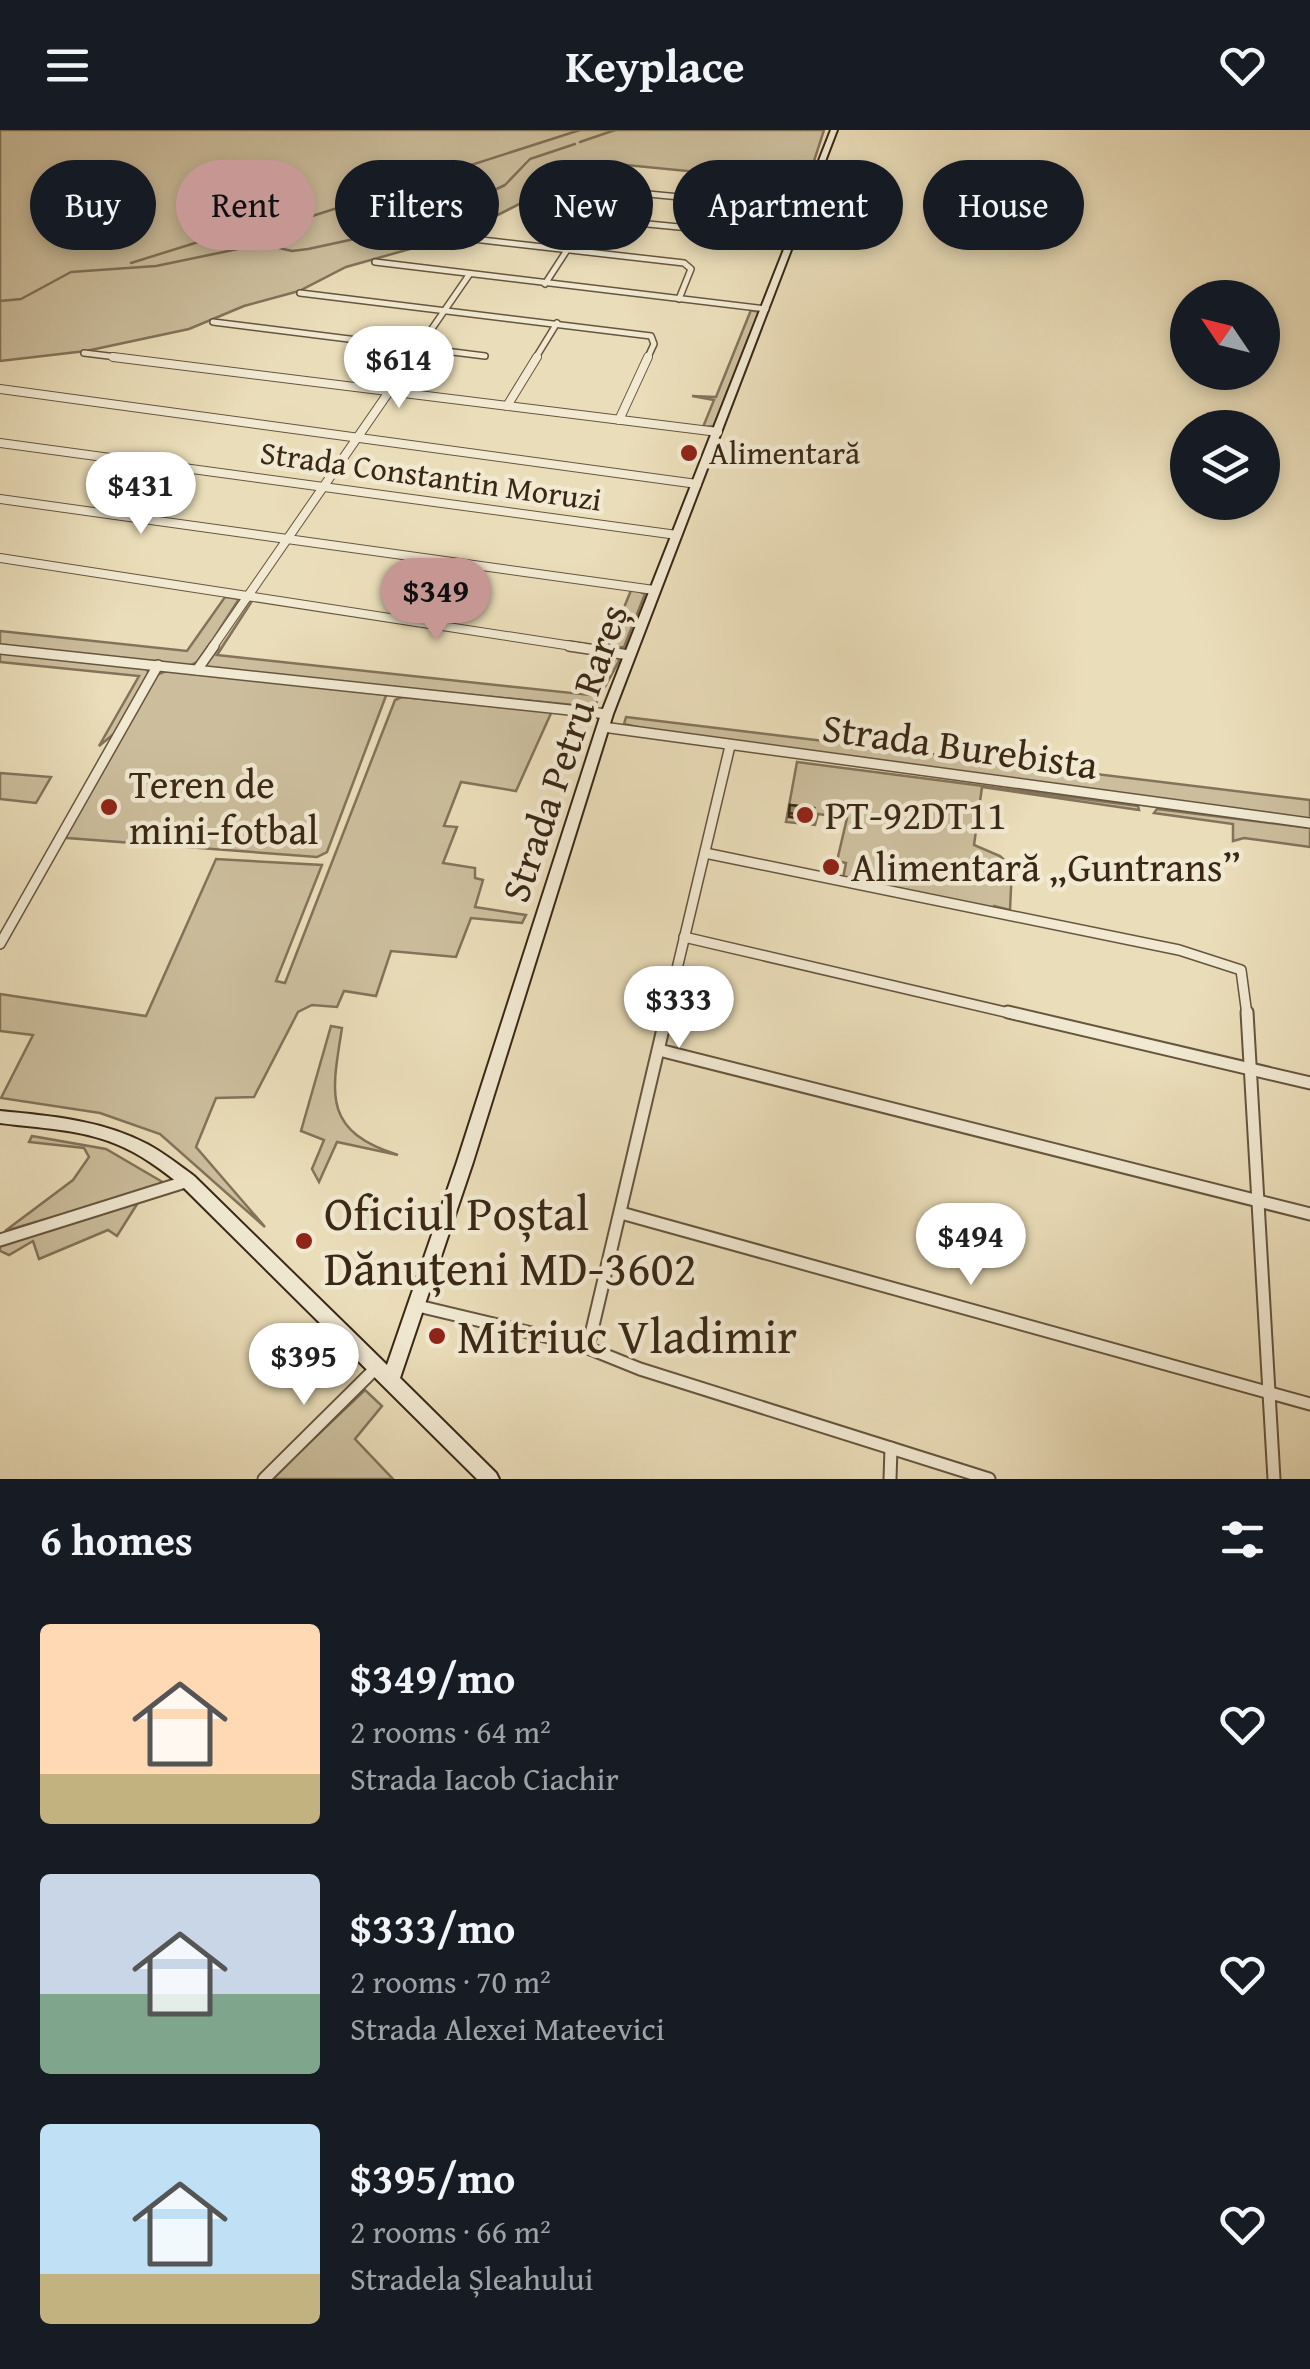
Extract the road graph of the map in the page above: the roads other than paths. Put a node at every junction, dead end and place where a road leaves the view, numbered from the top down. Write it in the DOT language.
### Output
graph roads {
  1 [pos="834,130"];
  2 [pos="825,160"];
  3 [pos="565,250"];
  4 [pos="574,250"];
  5 [pos="789,250"];
  6 [pos="375,262"];
  7 [pos="469,275"];
  8 [pos="545,284"];
  9 [pos="300,293"];
  10 [pos="679,299"];
  11 [pos="766,309"];
  12 [pos="443,310"];
  13 [pos="213,322"];
  14 [pos="557,323"];
  15 [pos="415,348"];
  16 [pos="84,353"];
  17 [pos="485,356"];
  18 [pos="0,389"];
  19 [pos="386,391"];
  20 [pos="506,406"];
  21 [pos="619,420"];
  22 [pos="718,432"];
  23 [pos="355,436"];
  24 [pos="0,443"];
  25 [pos="697,484"];
  26 [pos="322,486"];
  27 [pos="0,499"];
  28 [pos="677,534"];
  29 [pos="287,538"];
  30 [pos="0,558"];
  31 [pos="654,590"];
  32 [pos="248,595"];
  33 [pos="0,650"];
  34 [pos="630,654"];
  35 [pos="158,665"];
  36 [pos="197,670"];
  37 [pos="605,720"];
  38 [pos="730,746"];
  39 [pos="1310,823"];
  40 [pos="56,841"];
  41 [pos="705,853"];
  42 [pos="684,938"];
  43 [pos="0,944"];
  44 [pos="659,1050"];
  45 [pos="1249,1068"];
  46 [pos="1310,1083"];
  47 [pos="0,1116"];
  48 [pos="188,1181"];
  49 [pos="1258,1200"];
  50 [pos="621,1212"];
  51 [pos="1310,1214"];
  52 [pos="0,1240"];
  53 [pos="418,1306"];
  54 [pos="588,1347"];
  55 [pos="376,1368"];
  56 [pos="390,1381"];
  57 [pos="1270,1394"];
  58 [pos="1310,1404"];
  59 [pos="891,1448"];
  60 [pos="264,1479"];
  61 [pos="490,1479"];
  62 [pos="890,1479"];
  63 [pos="989,1479"];
  64 [pos="1274,1479"];
  1 -- 2 [label="main road, Strada Petru Rareș"];
  3 -- 8 [label="street"];
  4 -- 10 [label="street"];
  5 -- 11 [label="main road, Strada Petru Rareș"];
  6 -- 7 [label="street"];
  7 -- 8 [label="street"];
  7 -- 12 [label="street"];
  8 -- 10 [label="street"];
  9 -- 12 [label="street"];
  10 -- 11 [label="street"];
  11 -- 22 [label="main road, Strada Petru Rareș"];
  12 -- 14 [label="street"];
  12 -- 15 [label="street"];
  13 -- 15 [label="street"];
  14 -- 20 [label="street"];
  14 -- 21 [label="street"];
  15 -- 17 [label="street"];
  15 -- 19 [label="street"];
  16 -- 19 [label="street"];
  18 -- 23 [label="street"];
  19 -- 20 [label="street"];
  19 -- 23 [label="street"];
  20 -- 21 [label="street"];
  21 -- 22 [label="street"];
  22 -- 25 [label="main road, Strada Petru Rareș"];
  23 -- 25 [label="street"];
  23 -- 26 [label="street"];
  24 -- 26 [label="street, Strada Constantin Moruzi"];
  25 -- 28 [label="main road, Strada Petru Rareș"];
  26 -- 28 [label="street, Strada Constantin Moruzi"];
  26 -- 29 [label="street"];
  27 -- 29 [label="street"];
  28 -- 31 [label="main road, Strada Petru Rareș"];
  29 -- 31 [label="street"];
  29 -- 32 [label="street"];
  30 -- 32 [label="street"];
  31 -- 34 [label="main road, Strada Petru Rareș"];
  32 -- 34 [label="street"];
  32 -- 36 [label="street"];
  33 -- 35 [label="street, Strada Burebista"];
  34 -- 37 [label="main road, Strada Petru Rareș"];
  35 -- 36 [label="street, Strada Burebista"];
  35 -- 40 [label="street"];
  36 -- 37 [label="street, Strada Burebista"];
  37 -- 38 [label="street, Strada Burebista"];
  37 -- 53 [label="main road, Strada Petru Rareș"];
  38 -- 39 [label="street, Strada Burebista"];
  38 -- 41 [label="street"];
  40 -- 43 [label="street"];
  41 -- 42 [label="street"];
  41 -- 45 [label="street"];
  42 -- 44 [label="street"];
  42 -- 45 [label="street"];
  44 -- 49 [label="street"];
  44 -- 50 [label="street"];
  45 -- 46 [label="street"];
  45 -- 49 [label="street"];
  47 -- 48 [label="main road"];
  48 -- 52 [label="street"];
  48 -- 55 [label="main road"];
  49 -- 51 [label="street"];
  49 -- 57 [label="street"];
  50 -- 54 [label="street"];
  50 -- 57 [label="street"];
  53 -- 54 [label="street"];
  53 -- 56 [label="main road, Strada Petru Rareș"];
  54 -- 59 [label="street"];
  55 -- 56 [label="main road"];
  55 -- 60 [label="street"];
  56 -- 61 [label="main road"];
  57 -- 58 [label="street"];
  57 -- 64 [label="street"];
  59 -- 62 [label="street"];
  59 -- 63 [label="street"];
}
